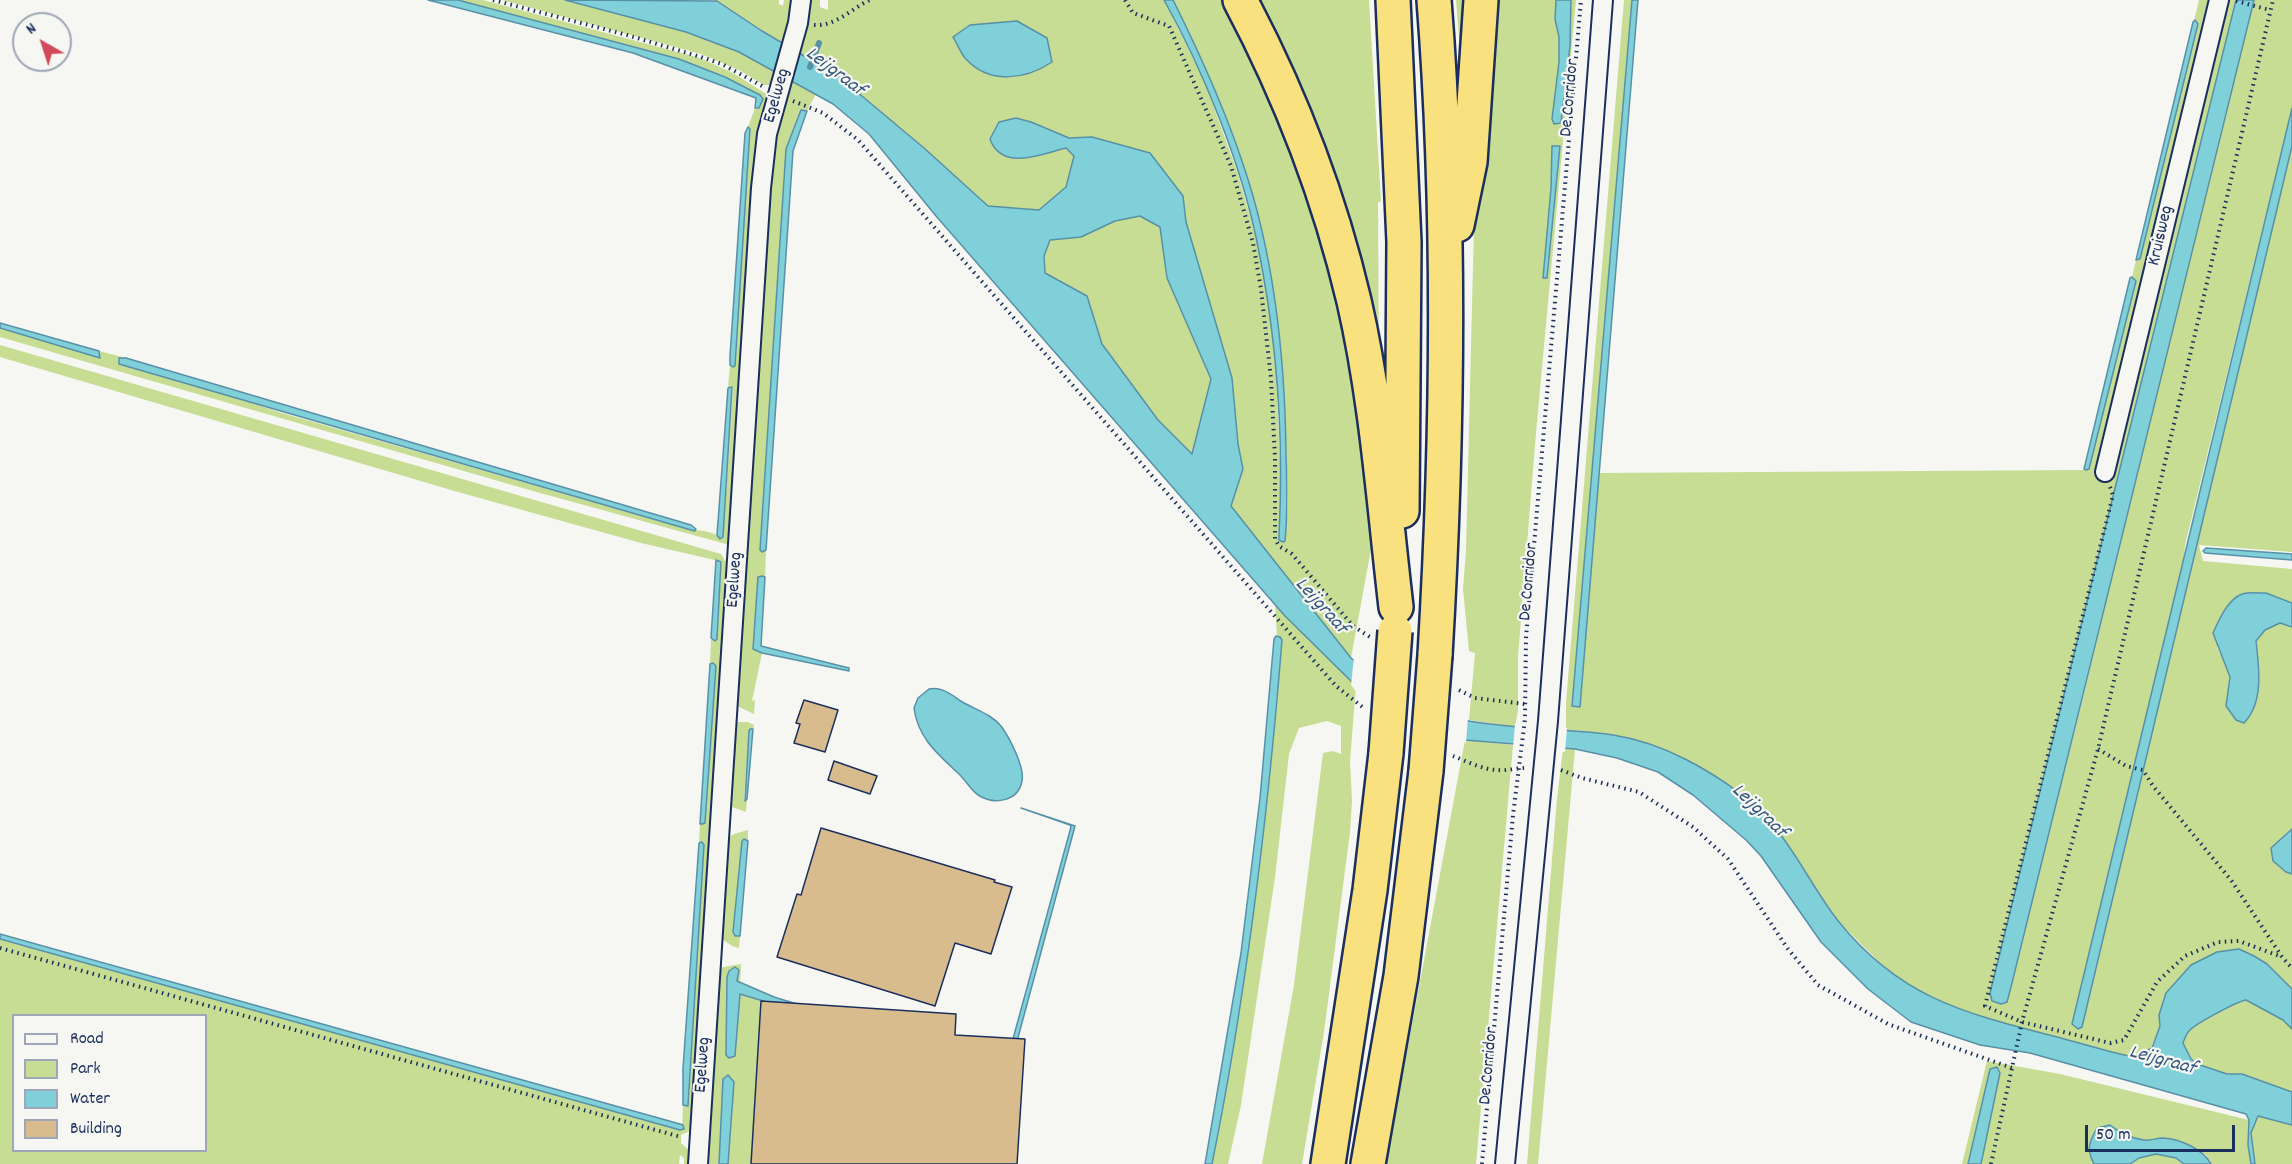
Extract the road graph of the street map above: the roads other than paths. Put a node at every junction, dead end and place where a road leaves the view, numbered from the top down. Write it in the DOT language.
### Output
graph roads {
  1 [pos="801,0"];
  2 [pos="1240,0"];
  3 [pos="1393,0"];
  4 [pos="1434,0"];
  5 [pos="1481,0"];
  6 [pos="1604,0"];
  7 [pos="2227,1"];
  8 [pos="1446,277"];
  9 [pos="2105,472"];
  10 [pos="1388,626"];
  11 [pos="698,1164"];
  12 [pos="1328,1164"];
  13 [pos="1368,1164"];
  14 [pos="1505,1164"];
  1 -- 11 [label="street, Egelweg"];
  2 -- 10 [label="highway"];
  3 -- 10 [label="highway"];
  4 -- 8 [label="highway"];
  5 -- 8 [label="highway"];
  6 -- 14 [label="street, De Corridor"];
  7 -- 9 [label="street, Kruisweg"];
  8 -- 13 [label="highway, bridge"];
  10 -- 12 [label="highway, bridge"];
}
